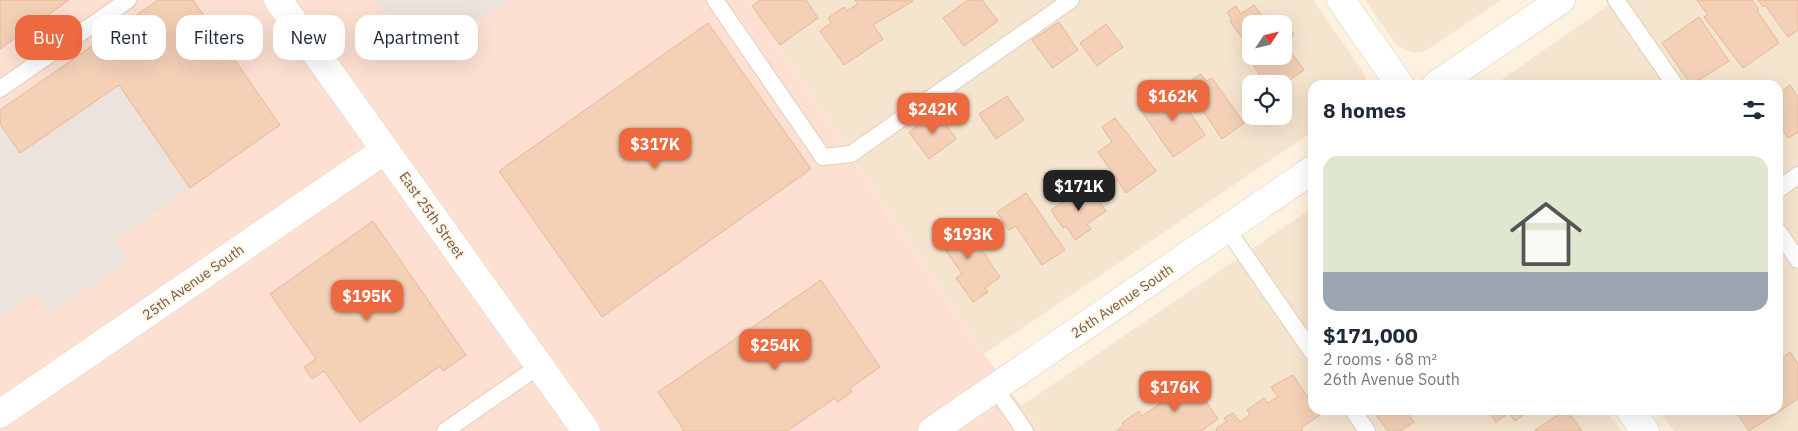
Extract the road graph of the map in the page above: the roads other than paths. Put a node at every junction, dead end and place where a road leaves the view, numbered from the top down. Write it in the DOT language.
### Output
graph roads {
  1 [pos="128,0"];
  2 [pos="278,0"];
  3 [pos="715,0"];
  4 [pos="1071,0"];
  5 [pos="1341,0"];
  6 [pos="1561,0"];
  7 [pos="1616,0"];
  8 [pos="1397,80"];
  9 [pos="1443,80"];
  10 [pos="1672,80"];
  11 [pos="0,89"];
  12 [pos="385,150"];
  13 [pos="1308,173"];
  14 [pos="1798,175"];
  15 [pos="1783,186"];
  16 [pos="1228,229"];
  17 [pos="1783,238"];
  18 [pos="1798,260"];
  19 [pos="1308,346"];
  20 [pos="539,366"];
  21 [pos="995,388"];
  22 [pos="0,414"];
  23 [pos="1356,415"];
  24 [pos="1634,415"];
  25 [pos="445,431"];
  26 [pos="586,431"];
  27 [pos="932,431"];
  28 [pos="1026,431"];
  29 [pos="1367,431"];
  30 [pos="1645,431"];
  1 -- 11 [label="lane"];
  2 -- 12 [label="street, East 25th Street"];
  3 -- 4 [label="lane"];
  5 -- 8 [label="street"];
  6 -- 9 [label="street"];
  7 -- 10 [label="lane"];
  12 -- 20 [label="street, East 25th Street"];
  12 -- 22 [label="street, 25th Avenue South"];
  13 -- 16 [label="street, 26th Avenue South"];
  14 -- 15 [label="lane"];
  16 -- 19 [label="lane"];
  16 -- 21 [label="street, 26th Avenue South"];
  17 -- 18 [label="lane"];
  20 -- 25 [label="lane"];
  20 -- 26 [label="street, East 25th Street"];
  21 -- 27 [label="street, 26th Avenue South"];
  21 -- 28 [label="lane"];
  23 -- 29 [label="lane"];
  24 -- 30 [label="street"];
}
